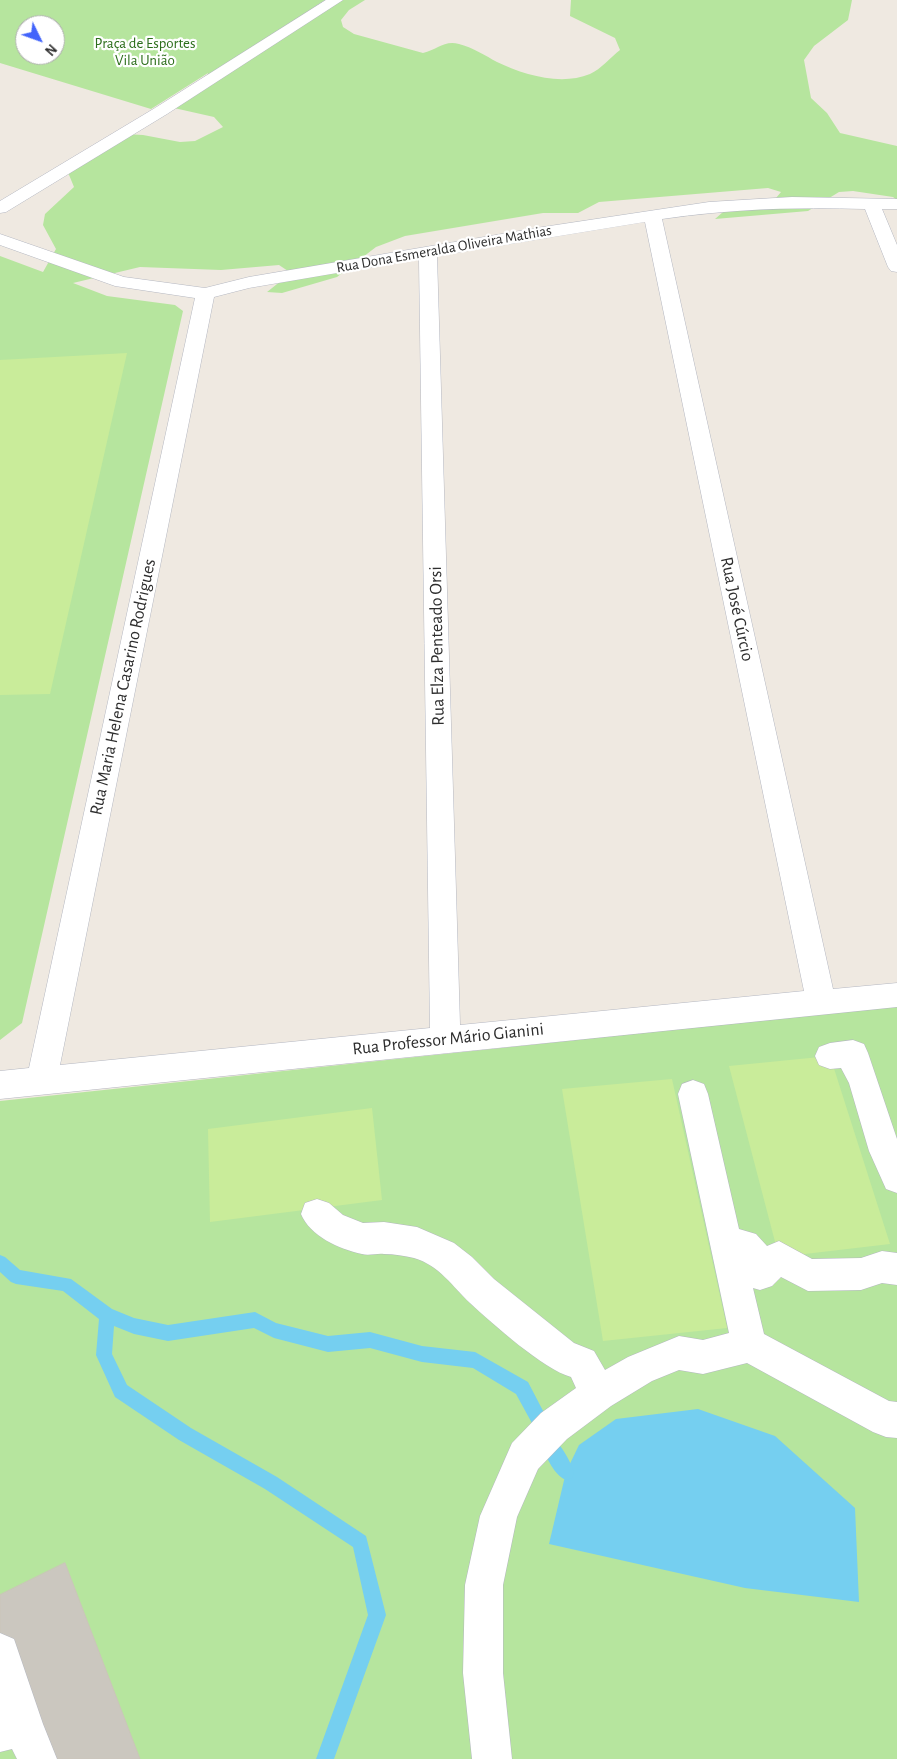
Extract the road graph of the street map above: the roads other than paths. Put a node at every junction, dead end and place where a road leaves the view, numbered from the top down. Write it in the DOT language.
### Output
graph roads {
  1 [pos="336,0"];
  2 [pos="871,203"];
  3 [pos="897,204"];
  4 [pos="0,208"];
  5 [pos="653,217"];
  6 [pos="0,239"];
  7 [pos="428,252"];
  8 [pos="897,267"];
  9 [pos="205,294"];
  10 [pos="897,995"];
  11 [pos="820,1002"];
  12 [pos="445,1039"];
  13 [pos="830,1056"];
  14 [pos="42,1080"];
  15 [pos="0,1085"];
  16 [pos="693,1094"];
  17 [pos="897,1178"];
  18 [pos="317,1214"];
  19 [pos="726,1243"];
  20 [pos="897,1269"];
  21 [pos="749,1345"];
  22 [pos="598,1393"];
  23 [pos="897,1420"];
  24 [pos="0,1653"];
  25 [pos="20,1739"];
  26 [pos="492,1759"];
  1 -- 4 [label="street"];
  2 -- 3 [label="street, Rua Dona Esmeralda Oliveira Mathias"];
  2 -- 5 [label="street, Rua Dona Esmeralda Oliveira Mathias"];
  2 -- 8 [label="street"];
  5 -- 7 [label="street, Rua Dona Esmeralda Oliveira Mathias"];
  5 -- 11 [label="street, Rua José Cúrcio"];
  6 -- 9 [label="street, Rua Dona Esmeralda Oliveira Mathias"];
  7 -- 9 [label="street, Rua Dona Esmeralda Oliveira Mathias"];
  7 -- 12 [label="street, Rua Elza Penteado Orsi"];
  9 -- 14 [label="street, Rua Maria Helena Casarino Rodrigues"];
  10 -- 11 [label="street, Rua Professor Mário Gianini"];
  11 -- 12 [label="street, Rua Professor Mário Gianini"];
  12 -- 14 [label="street, Rua Professor Mário Gianini"];
  13 -- 17 [label="street"];
  14 -- 15 [label="street, Rua Professor Mário Gianini"];
  16 -- 19 [label="street"];
  18 -- 22 [label="street"];
  19 -- 20 [label="street"];
  19 -- 21 [label="street"];
  21 -- 22 [label="street"];
  21 -- 23 [label="street"];
  22 -- 26 [label="street"];
  24 -- 25 [label="street"];
}
